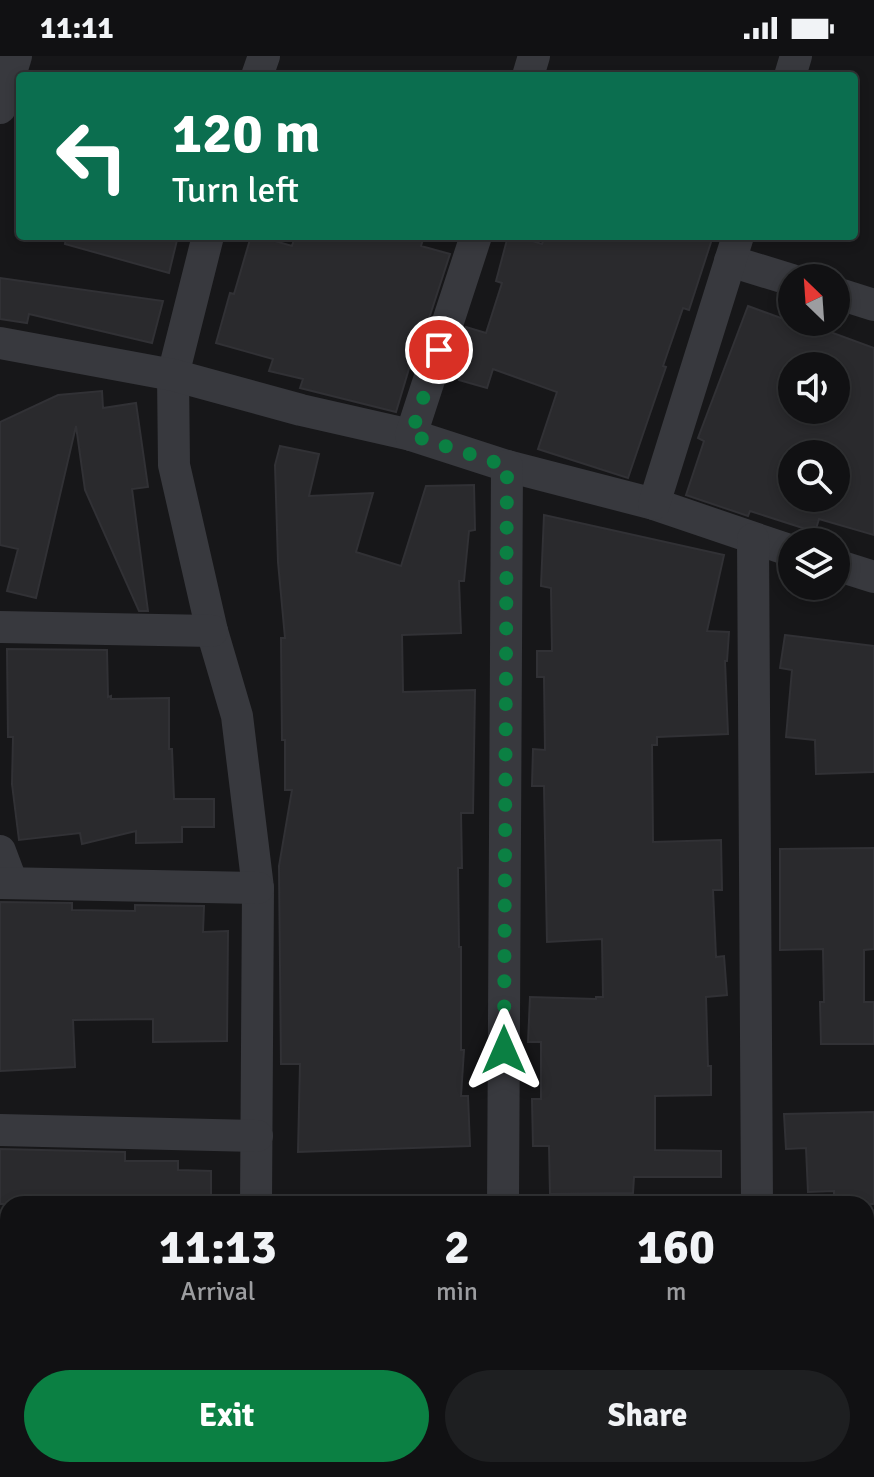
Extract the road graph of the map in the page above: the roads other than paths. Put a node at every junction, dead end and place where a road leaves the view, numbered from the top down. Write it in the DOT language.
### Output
graph roads {
  1 [pos="16,56"];
  2 [pos="0,108"];
  3 [pos="207,240"];
  4 [pos="475,240"];
  5 [pos="734,248"];
  6 [pos="778,272"];
  7 [pos="850,297"];
  8 [pos="874,305"];
  9 [pos="0,343"];
  10 [pos="173,375"];
  11 [pos="411,435"];
  12 [pos="507,466"];
  13 [pos="654,504"];
  14 [pos="753,539"];
  15 [pos="778,547"];
  16 [pos="850,569"];
  17 [pos="874,577"];
  18 [pos="0,627"];
  19 [pos="212,631"];
  20 [pos="0,851"];
  21 [pos="6,883"];
  22 [pos="258,888"];
  23 [pos="0,1130"];
  24 [pos="257,1136"];
  25 [pos="256,1196"];
  26 [pos="503,1196"];
  27 [pos="757,1196"];
  1 -- 2 [label="street"];
  3 -- 10 [label="street"];
  4 -- 11 [label="street"];
  5 -- 6 [label="street"];
  5 -- 13 [label="street"];
  7 -- 8 [label="street"];
  9 -- 10 [label="street"];
  10 -- 11 [label="street"];
  10 -- 19 [label="street"];
  11 -- 12 [label="street"];
  12 -- 13 [label="street"];
  12 -- 26 [label="street"];
  13 -- 14 [label="street"];
  14 -- 15 [label="street"];
  14 -- 27 [label="street"];
  16 -- 17 [label="street"];
  18 -- 19 [label="street"];
  19 -- 22 [label="street"];
  20 -- 21 [label="street"];
  21 -- 22 [label="street"];
  22 -- 24 [label="street"];
  23 -- 24 [label="street"];
  24 -- 25 [label="street"];
}
